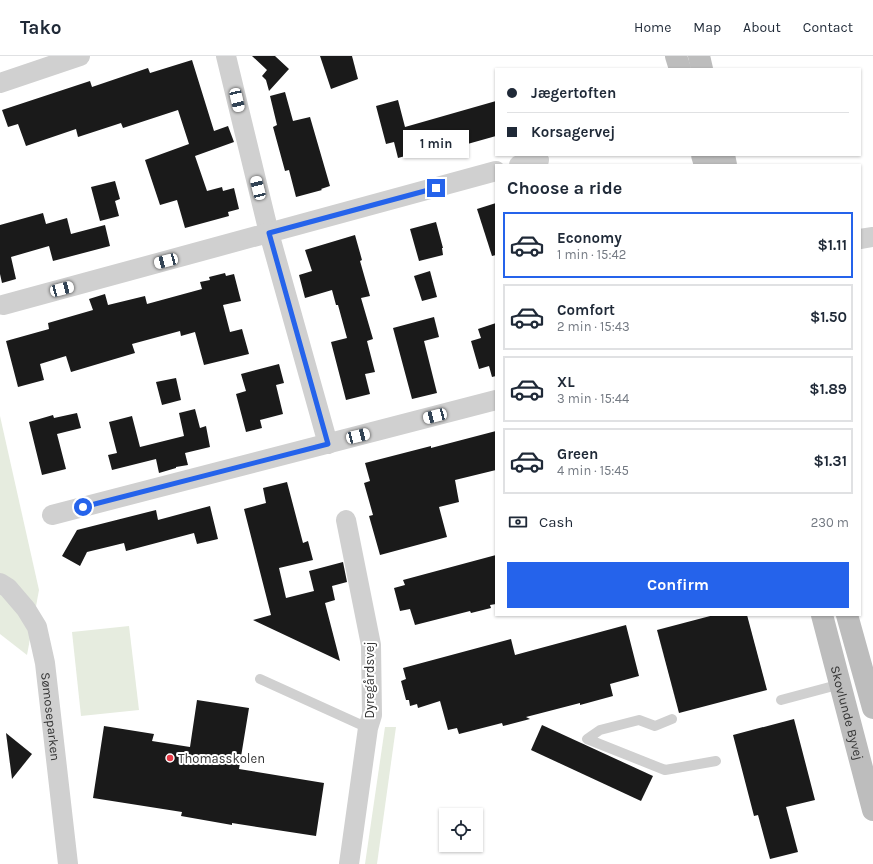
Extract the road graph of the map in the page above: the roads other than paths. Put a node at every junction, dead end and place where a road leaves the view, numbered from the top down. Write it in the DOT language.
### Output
graph roads {
  1 [pos="80,56"];
  2 [pos="226,56"];
  3 [pos="676,56"];
  4 [pos="699,56"];
  5 [pos="29,64"];
  6 [pos="680,68"];
  7 [pos="702,68"];
  8 [pos="0,83"];
  9 [pos="539,160"];
  10 [pos="523,164"];
  11 [pos="495,171"];
  12 [pos="269,233"];
  13 [pos="873,237"];
  14 [pos="861,239"];
  15 [pos="2,305"];
  16 [pos="495,400"];
  17 [pos="328,444"];
  18 [pos="52,515"];
  19 [pos="346,520"];
  20 [pos="0,583"];
  21 [pos="822,616"];
  22 [pos="847,616"];
  23 [pos="260,679"];
  24 [pos="840,684"];
  25 [pos="781,700"];
  26 [pos="873,708"];
  27 [pos="672,719"];
  28 [pos="368,728"];
  29 [pos="716,761"];
  30 [pos="873,810"];
  31 [pos="68,864"];
  32 [pos="349,864"];
  1 -- 5 [label="street"];
  2 -- 12 [label="street"];
  3 -- 6 [label="main road"];
  4 -- 7 [label="main road"];
  5 -- 8 [label="street"];
  9 -- 10 [label="street"];
  11 -- 12 [label="street"];
  12 -- 15 [label="street"];
  12 -- 17 [label="street"];
  13 -- 14 [label="street"];
  16 -- 17 [label="street"];
  17 -- 18 [label="street"];
  19 -- 28 [label="street, Dyregårdsvej"];
  20 -- 31 [label="street, Sømoseparken"];
  21 -- 24 [label="main road, Skovlunde Byvej"];
  22 -- 26 [label="main road, Skovlunde Byvej"];
  23 -- 28 [label="lane"];
  24 -- 25 [label="lane"];
  24 -- 30 [label="main road, Skovlunde Byvej"];
  27 -- 29 [label="lane"];
  28 -- 32 [label="street, Dyregårdsvej"];
}
